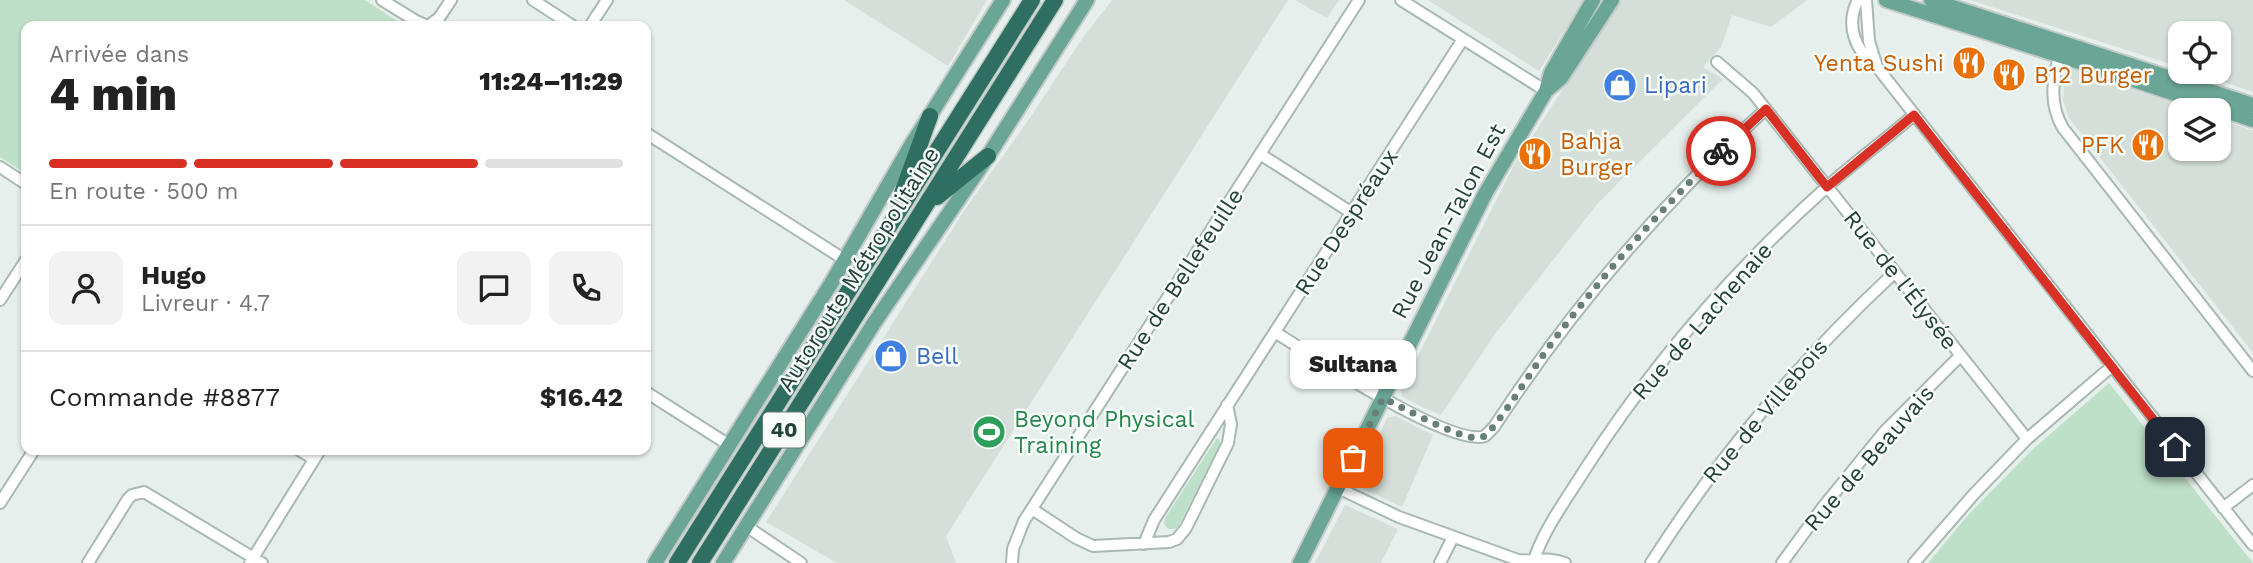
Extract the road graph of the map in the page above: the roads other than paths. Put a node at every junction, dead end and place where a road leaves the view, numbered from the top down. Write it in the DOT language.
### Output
graph roads {
  1 [pos="382,0"];
  2 [pos="451,0"];
  3 [pos="533,0"];
  4 [pos="607,0"];
  5 [pos="1003,0"];
  6 [pos="1032,0"];
  7 [pos="1055,0"];
  8 [pos="1087,0"];
  9 [pos="1359,0"];
  10 [pos="1401,0"];
  11 [pos="1593,0"];
  12 [pos="1612,0"];
  13 [pos="1858,0"];
  14 [pos="1866,0"];
  15 [pos="1886,0"];
  16 [pos="1931,0"];
  17 [pos="416,21"];
  18 [pos="435,21"];
  19 [pos="565,21"];
  20 [pos="593,21"];
  21 [pos="1463,39"];
  22 [pos="2062,49"];
  23 [pos="1717,62"];
  24 [pos="1877,66"];
  25 [pos="1546,90"];
  26 [pos="2253,105"];
  27 [pos="1766,109"];
  28 [pos="1914,115"];
  29 [pos="930,116"];
  30 [pos="2253,120"];
  31 [pos="651,136"];
  32 [pos="1260,154"];
  33 [pos="988,156"];
  34 [pos="0,167"];
  35 [pos="21,181"];
  36 [pos="1827,187"];
  37 [pos="922,211"];
  38 [pos="1352,212"];
  39 [pos="889,227"];
  40 [pos="845,260"];
  41 [pos="21,268"];
  42 [pos="1895,272"];
  43 [pos="0,300"];
  44 [pos="1275,332"];
  45 [pos="1961,356"];
  46 [pos="2111,366"];
  47 [pos="2253,371"];
  48 [pos="651,395"];
  49 [pos="1383,398"];
  50 [pos="1227,405"];
  51 [pos="2026,439"];
  52 [pos="729,445"];
  53 [pos="31,455"];
  54 [pos="316,455"];
  55 [pos="2253,485"];
  56 [pos="1338,488"];
  57 [pos="0,502"];
  58 [pos="2223,508"];
  59 [pos="1032,509"];
  60 [pos="746,526"];
  61 [pos="1453,537"];
  62 [pos="1144,544"];
  63 [pos="2253,545"];
  64 [pos="255,561"];
  65 [pos="1533,562"];
  66 [pos="88,563"];
  67 [pos="655,563"];
  68 [pos="677,563"];
  69 [pos="700,563"];
  70 [pos="723,563"];
  71 [pos="802,563"];
  72 [pos="1012,563"];
  73 [pos="1300,563"];
  74 [pos="1440,563"];
  75 [pos="1565,563"];
  76 [pos="1651,563"];
  77 [pos="1782,563"];
  78 [pos="1914,563"];
  1 -- 17 [label="street"];
  2 -- 18 [label="street"];
  3 -- 19 [label="street"];
  4 -- 20 [label="street"];
  5 -- 29 [label="main road"];
  6 -- 39 [label="highway, Autoroute Métropolitaine / 40"];
  7 -- 37 [label="highway, Autoroute Métropolitaine / 40"];
  8 -- 33 [label="main road"];
  9 -- 32 [label="street, Rue de Bellefeuille"];
  10 -- 21 [label="street"];
  11 -- 25 [label="main road, Rue Jean-Talon Est"];
  12 -- 25 [label="main road, Rue Jean-Talon Est"];
  13 -- 24 [label="street"];
  14 -- 24 [label="street"];
  15 -- 22 [label="main road"];
  16 -- 22 [label="main road"];
  21 -- 25 [label="street"];
  21 -- 38 [label="street, Rue Despréaux"];
  22 -- 26 [label="main road"];
  22 -- 30 [label="main road"];
  22 -- 47 [label="street"];
  23 -- 27 [label="street, Rue de l'Élysée"];
  24 -- 28 [label="street"];
  25 -- 49 [label="main road, Rue Jean-Talon Est"];
  27 -- 36 [label="street, Rue de l'Élysée"];
  27 -- 49 [label="street"];
  28 -- 36 [label="street, Rue de Lachenaie"];
  28 -- 46 [label="street"];
  29 -- 39 [label="highway"];
  29 -- 40 [label="main road"];
  31 -- 40 [label="street"];
  32 -- 38 [label="street"];
  32 -- 59 [label="street, Rue de Bellefeuille"];
  33 -- 37 [label="highway"];
  33 -- 60 [label="main road"];
  34 -- 35 [label="street"];
  36 -- 42 [label="street, Rue de l'Élysée"];
  36 -- 65 [label="street, Rue de Lachenaie"];
  37 -- 69 [label="highway, Autoroute Métropolitaine / 40"];
  38 -- 44 [label="street, Rue Despréaux"];
  39 -- 68 [label="highway, Autoroute Métropolitaine / 40"];
  40 -- 52 [label="main road"];
  41 -- 43 [label="street"];
  42 -- 45 [label="street, Rue de l'Élysée"];
  42 -- 76 [label="street, Rue de Villebois"];
  44 -- 49 [label="street"];
  44 -- 50 [label="street, Rue Despréaux"];
  45 -- 51 [label="street, Rue de l'Élysée"];
  45 -- 77 [label="street, Rue de Beauvais"];
  46 -- 51 [label="street"];
  46 -- 58 [label="street"];
  48 -- 52 [label="street"];
  49 -- 56 [label="main road, Rue Jean-Talon Est"];
  50 -- 62 [label="street, Rue Despréaux"];
  50 -- 62 [label="street"];
  51 -- 78 [label="street"];
  52 -- 67 [label="main road"];
  53 -- 57 [label="street"];
  54 -- 64 [label="street"];
  55 -- 58 [label="street"];
  56 -- 61 [label="street"];
  56 -- 73 [label="main road, Rue Jean-Talon Est"];
  58 -- 63 [label="street"];
  59 -- 62 [label="street"];
  59 -- 72 [label="street, Rue de Bellefeuille"];
  60 -- 70 [label="main road"];
  60 -- 71 [label="street"];
  61 -- 65 [label="street"];
  61 -- 74 [label="street"];
  64 -- 66 [label="street"];
  65 -- 75 [label="street"];
}
